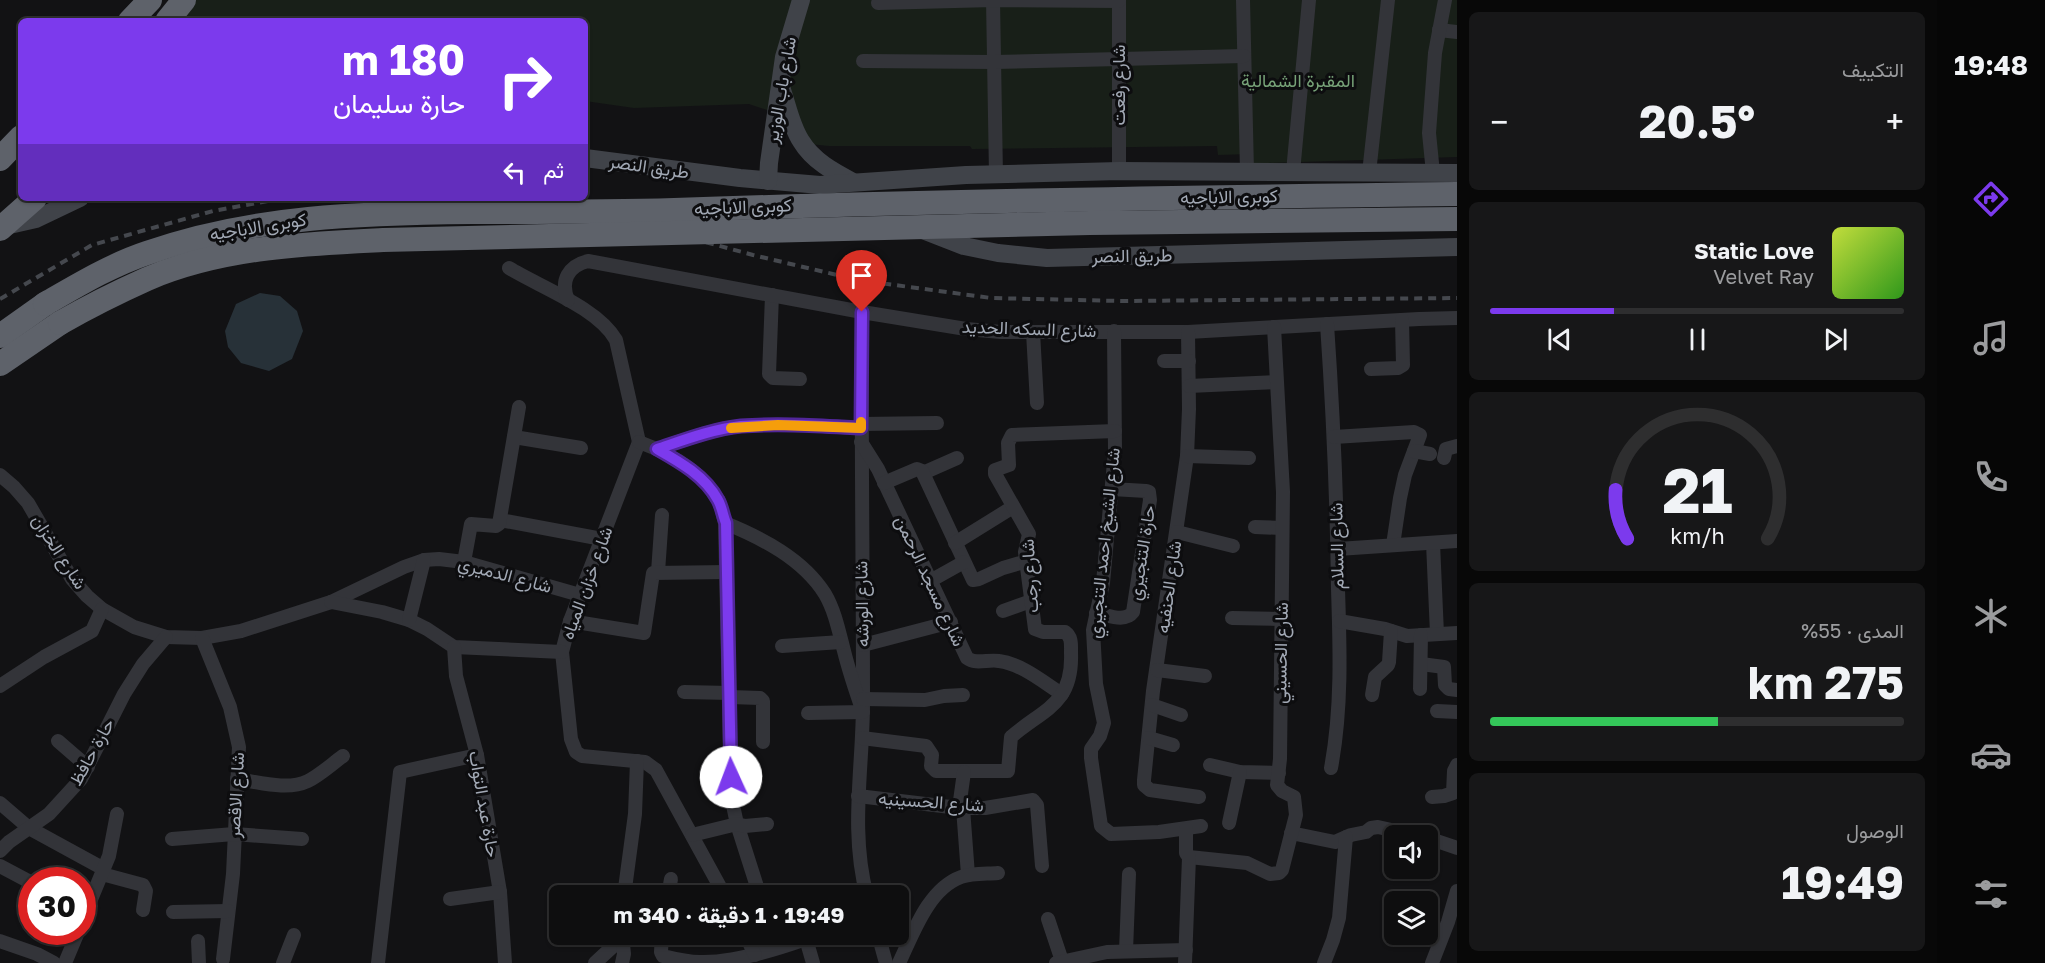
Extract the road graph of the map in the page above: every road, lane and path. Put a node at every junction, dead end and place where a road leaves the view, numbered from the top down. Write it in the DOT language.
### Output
graph roads {
  1 [pos="150,0"];
  2 [pos="184,0"];
  3 [pos="801,0"];
  4 [pos="993,0"];
  5 [pos="1119,0"];
  6 [pos="1243,0"];
  7 [pos="1309,0"];
  8 [pos="1388,0"];
  9 [pos="1445,0"];
  10 [pos="878,3"];
  11 [pos="133,18"];
  12 [pos="169,18"];
  13 [pos="1439,30"];
  14 [pos="1457,32"];
  15 [pos="1244,56"];
  16 [pos="1118,59"];
  17 [pos="863,61"];
  18 [pos="994,62"];
  19 [pos="779,83"];
  20 [pos="18,140"];
  21 [pos="588,158"];
  22 [pos="0,159"];
  23 [pos="18,160"];
  24 [pos="1119,171"];
  25 [pos="1247,171"];
  26 [pos="1293,172"];
  27 [pos="1457,172"];
  28 [pos="1365,173"];
  29 [pos="1434,173"];
  30 [pos="996,175"];
  31 [pos="0,177"];
  32 [pos="768,181"];
  33 [pos="855,183"];
  34 [pos="820,185"];
  35 [pos="1457,194"];
  36 [pos="31,201"];
  37 [pos="74,201"];
  38 [pos="1457,219"];
  39 [pos="2,228"];
  40 [pos="1457,247"];
  41 [pos="1368,249"];
  42 [pos="508,268"];
  43 [pos="772,295"];
  44 [pos="568,300"];
  45 [pos="862,312"];
  46 [pos="1457,318"];
  47 [pos="1402,320"];
  48 [pos="1327,324"];
  49 [pos="1274,327"];
  50 [pos="1033,332"];
  51 [pos="1114,332"];
  52 [pos="1188,332"];
  53 [pos="0,336"];
  54 [pos="1164,361"];
  55 [pos="1189,361"];
  56 [pos="0,364"];
  57 [pos="1371,369"];
  58 [pos="800,379"];
  59 [pos="1276,382"];
  60 [pos="1190,386"];
  61 [pos="1037,403"];
  62 [pos="519,407"];
  63 [pos="937,423"];
  64 [pos="861,431"];
  65 [pos="1115,432"];
  66 [pos="514,437"];
  67 [pos="1334,437"];
  68 [pos="639,442"];
  69 [pos="1457,446"];
  70 [pos="581,448"];
  71 [pos="657,449"];
  72 [pos="1414,451"];
  73 [pos="1430,454"];
  74 [pos="1187,456"];
  75 [pos="957,458"];
  76 [pos="1249,458"];
  77 [pos="1444,458"];
  78 [pos="923,473"];
  79 [pos="0,475"];
  80 [pos="884,483"];
  81 [pos="1112,489"];
  82 [pos="1013,507"];
  83 [pos="662,515"];
  84 [pos="500,519"];
  85 [pos="726,523"];
  86 [pos="1255,526"];
  87 [pos="1282,528"];
  88 [pos="1177,532"];
  89 [pos="602,539"];
  90 [pos="1457,542"];
  91 [pos="955,543"];
  92 [pos="1433,543"];
  93 [pos="1393,545"];
  94 [pos="1233,546"];
  95 [pos="1338,549"];
  96 [pos="424,560"];
  97 [pos="1027,561"];
  98 [pos="464,562"];
  99 [pos="964,562"];
  100 [pos="658,572"];
  101 [pos="727,572"];
  102 [pos="930,581"];
  103 [pos="580,596"];
  104 [pos="1031,601"];
  105 [pos="331,602"];
  106 [pos="102,609"];
  107 [pos="1003,611"];
  108 [pos="1096,613"];
  109 [pos="1232,618"];
  110 [pos="1281,619"];
  111 [pos="409,621"];
  112 [pos="570,621"];
  113 [pos="1339,621"];
  114 [pos="951,622"];
  115 [pos="1391,631"];
  116 [pos="1457,633"];
  117 [pos="1437,634"];
  118 [pos="1421,635"];
  119 [pos="166,637"];
  120 [pos="202,638"];
  121 [pos="841,642"];
  122 [pos="863,645"];
  123 [pos="454,646"];
  124 [pos="782,646"];
  125 [pos="562,651"];
  126 [pos="1421,664"];
  127 [pos="1157,670"];
  128 [pos="1205,676"];
  129 [pos="0,686"];
  130 [pos="1420,689"];
  131 [pos="1457,690"];
  132 [pos="684,692"];
  133 [pos="1062,694"];
  134 [pos="730,695"];
  135 [pos="963,695"];
  136 [pos="1372,695"];
  137 [pos="863,705"];
  138 [pos="1152,705"];
  139 [pos="1437,711"];
  140 [pos="1457,712"];
  141 [pos="808,713"];
  142 [pos="1181,715"];
  143 [pos="862,738"];
  144 [pos="1149,738"];
  145 [pos="58,741"];
  146 [pos="763,742"];
  147 [pos="1173,746"];
  148 [pos="477,755"];
  149 [pos="343,756"];
  150 [pos="638,761"];
  151 [pos="1210,765"];
  152 [pos="1457,765"];
  153 [pos="88,767"];
  154 [pos="1331,768"];
  155 [pos="964,772"];
  156 [pos="1240,772"];
  157 [pos="1279,773"];
  158 [pos="237,779"];
  159 [pos="858,796"];
  160 [pos="1199,797"];
  161 [pos="1432,797"];
  162 [pos="0,803"];
  163 [pos="961,808"];
  164 [pos="117,814"];
  165 [pos="1229,823"];
  166 [pos="737,824"];
  167 [pos="767,824"];
  168 [pos="1201,826"];
  169 [pos="29,828"];
  170 [pos="1384,828"];
  171 [pos="1186,829"];
  172 [pos="1291,833"];
  173 [pos="234,834"];
  174 [pos="692,835"];
  175 [pos="1346,837"];
  176 [pos="172,839"];
  177 [pos="302,839"];
  178 [pos="1438,841"];
  179 [pos="1457,848"];
  180 [pos="0,851"];
  181 [pos="1189,857"];
  182 [pos="0,866"];
  183 [pos="1042,866"];
  184 [pos="103,871"];
  185 [pos="998,873"];
  186 [pos="1129,874"];
  187 [pos="968,875"];
  188 [pos="18,876"];
  189 [pos="671,879"];
  190 [pos="625,885"];
  191 [pos="670,885"];
  192 [pos="719,885"];
  193 [pos="756,885"];
  194 [pos="862,885"];
  195 [pos="96,887"];
  196 [pos="1457,891"];
  197 [pos="500,892"];
  198 [pos="450,899"];
  199 [pos="143,910"];
  200 [pos="228,911"];
  201 [pos="173,912"];
  202 [pos="1048,919"];
  203 [pos="294,935"];
  204 [pos="0,941"];
  205 [pos="198,941"];
  206 [pos="73,945"];
  207 [pos="614,945"];
  208 [pos="623,945"];
  209 [pos="661,945"];
  210 [pos="750,945"];
  211 [pos="784,945"];
  212 [pos="809,945"];
  213 [pos="881,945"];
  214 [pos="1126,951"];
  215 [pos="755,955"];
  216 [pos="1185,957"];
  217 [pos="223,959"];
  218 [pos="1059,962"];
  219 [pos="54,963"];
  220 [pos="65,963"];
  221 [pos="199,963"];
  222 [pos="283,963"];
  223 [pos="378,963"];
  224 [pos="505,963"];
  225 [pos="595,963"];
  226 [pos="622,963"];
  227 [pos="700,963"];
  228 [pos="813,963"];
  229 [pos="886,963"];
  230 [pos="899,963"];
  231 [pos="1324,963"];
  232 [pos="1432,963"];
  1 -- 11 [label="highway"];
  2 -- 12 [label="highway"];
  3 -- 19 [label="street, شارع باب الوزير"];
  4 -- 5 [label="street"];
  4 -- 10 [label="street"];
  4 -- 18 [label="street"];
  5 -- 16 [label="street, شارع رفعت"];
  6 -- 15 [label="street"];
  7 -- 26 [label="street"];
  8 -- 28 [label="street"];
  9 -- 13 [label="street"];
  13 -- 14 [label="street"];
  13 -- 29 [label="street"];
  15 -- 16 [label="street"];
  15 -- 25 [label="street"];
  16 -- 18 [label="street"];
  16 -- 24 [label="street, شارع رفعت"];
  17 -- 18 [label="street"];
  18 -- 30 [label="street"];
  19 -- 32 [label="street, شارع باب الوزير"];
  19 -- 33 [label="street"];
  20 -- 22 [label="highway"];
  21 -- 32 [label="street, طريق النصر"];
  23 -- 31 [label="highway"];
  24 -- 25 [label="street, طريق النصر"];
  24 -- 30 [label="street, طريق النصر"];
  25 -- 26 [label="street, طريق النصر"];
  26 -- 28 [label="street, طريق النصر"];
  27 -- 29 [label="street, طريق النصر"];
  28 -- 29 [label="street, طريق النصر"];
  28 -- 41 [label="street"];
  30 -- 33 [label="street, طريق النصر"];
  32 -- 34 [label="street, طريق النصر"];
  33 -- 34 [label="street, طريق النصر"];
  34 -- 41 [label="street, طريق النصر"];
  35 -- 53 [label="highway, كوبرى الاباجيه, bridge"];
  36 -- 39 [label="highway"];
  37 -- 39 [label="street"];
  38 -- 56 [label="highway, كوبرى الاباجيه, bridge"];
  40 -- 41 [label="street, طريق النصر"];
  42 -- 44 [label="street"];
  43 -- 44 [label="street, شارع السكه الحديد"];
  43 -- 45 [label="street, شارع السكه الحديد"];
  43 -- 58 [label="street"];
  44 -- 68 [label="street"];
  45 -- 50 [label="street, شارع السكه الحديد"];
  45 -- 64 [label="street, شارع الورشه"];
  46 -- 47 [label="street, شارع السكه الحديد"];
  47 -- 48 [label="street, شارع السكه الحديد"];
  47 -- 57 [label="street"];
  48 -- 49 [label="street, شارع السكه الحديد"];
  48 -- 67 [label="street, شارع السلام"];
  49 -- 52 [label="street, شارع السكه الحديد"];
  49 -- 59 [label="street, شارع الحسيني"];
  50 -- 51 [label="street, شارع السكه الحديد"];
  50 -- 61 [label="street"];
  51 -- 52 [label="street, شارع السكه الحديد"];
  51 -- 65 [label="street, شارع الشيخ احمد التنجيري"];
  52 -- 55 [label="street, شارع الحنفيه"];
  54 -- 55 [label="street"];
  55 -- 60 [label="street, شارع الحنفيه"];
  59 -- 60 [label="street"];
  59 -- 87 [label="street, شارع الحسيني"];
  60 -- 74 [label="street, شارع الحنفيه"];
  62 -- 66 [label="street"];
  63 -- 64 [label="street"];
  64 -- 71 [label="street"];
  64 -- 80 [label="street, شارع مسجد الرحمن"];
  64 -- 122 [label="street, شارع الورشه"];
  65 -- 81 [label="street, شارع الشيخ احمد التنجيري"];
  65 -- 82 [label="street, شارع رجب"];
  66 -- 70 [label="street"];
  66 -- 84 [label="street"];
  67 -- 72 [label="street"];
  67 -- 95 [label="street, شارع السلام"];
  68 -- 71 [label="street"];
  68 -- 89 [label="street, شارع خزان المياه"];
  69 -- 77 [label="street"];
  71 -- 85 [label="street"];
  72 -- 73 [label="street"];
  72 -- 93 [label="street"];
  74 -- 76 [label="street"];
  74 -- 88 [label="street, شارع الحنفيه"];
  75 -- 78 [label="street"];
  78 -- 80 [label="street"];
  78 -- 91 [label="street"];
  79 -- 106 [label="street, شارع الخزان"];
  80 -- 102 [label="street, شارع مسجد الرحمن"];
  81 -- 108 [label="street, شارع الشيخ احمد التنجيري"];
  81 -- 108 [label="street, حارة التنجيري"];
  82 -- 91 [label="street"];
  82 -- 97 [label="street, شارع رجب"];
  83 -- 100 [label="street"];
  84 -- 89 [label="street"];
  84 -- 98 [label="street"];
  85 -- 101 [label="street"];
  85 -- 121 [label="street"];
  86 -- 87 [label="street"];
  87 -- 110 [label="street, شارع الحسيني"];
  88 -- 94 [label="street"];
  88 -- 127 [label="street, شارع الحنفيه"];
  89 -- 103 [label="street, شارع خزان المياه"];
  90 -- 92 [label="street"];
  91 -- 99 [label="street"];
  92 -- 93 [label="street"];
  92 -- 117 [label="street"];
  93 -- 95 [label="street"];
  95 -- 113 [label="street, شارع السلام"];
  96 -- 98 [label="street, شارع الدميري"];
  96 -- 105 [label="street, شارع الدميري"];
  96 -- 111 [label="street"];
  97 -- 99 [label="street"];
  97 -- 104 [label="street, شارع رجب"];
  98 -- 103 [label="street, شارع الدميري"];
  99 -- 102 [label="street"];
  100 -- 101 [label="street"];
  100 -- 112 [label="street"];
  101 -- 134 [label="street"];
  102 -- 114 [label="street, شارع مسجد الرحمن"];
  103 -- 112 [label="street, شارع خزان المياه"];
  104 -- 107 [label="street"];
  104 -- 133 [label="street, شارع رجب"];
  105 -- 111 [label="street"];
  105 -- 120 [label="street, شارع الخزان"];
  106 -- 119 [label="street, شارع الخزان"];
  106 -- 129 [label="street"];
  108 -- 171 [label="street, شارع الشيخ احمد التنجيري"];
  109 -- 110 [label="street"];
  110 -- 157 [label="street, شارع الحسيني"];
  111 -- 123 [label="street"];
  112 -- 125 [label="street, شارع خزان المياه"];
  113 -- 115 [label="street"];
  113 -- 154 [label="street, شارع السلام"];
  114 -- 122 [label="street"];
  114 -- 133 [label="street, شارع مسجد الرحمن"];
  115 -- 118 [label="street"];
  115 -- 136 [label="street"];
  116 -- 117 [label="street"];
  117 -- 118 [label="street"];
  118 -- 126 [label="street"];
  119 -- 120 [label="street, شارع الخزان"];
  119 -- 153 [label="street, حارة حافظ"];
  120 -- 158 [label="street, شارع الاقصر"];
  121 -- 124 [label="street"];
  121 -- 137 [label="street"];
  122 -- 137 [label="street, شارع الورشه"];
  123 -- 125 [label="street"];
  123 -- 148 [label="street, حارة عبد التواب"];
  125 -- 150 [label="street, شارع خزان المياه"];
  126 -- 130 [label="street"];
  126 -- 131 [label="street"];
  127 -- 128 [label="street"];
  127 -- 138 [label="street, شارع الحنفيه"];
  132 -- 134 [label="street"];
  133 -- 155 [label="street, شارع رجب"];
  134 -- 146 [label="street"];
  134 -- 166 [label="street"];
  135 -- 137 [label="street"];
  137 -- 141 [label="street"];
  137 -- 143 [label="street, شارع الورشه"];
  138 -- 142 [label="street"];
  138 -- 144 [label="street, شارع الحنفيه"];
  139 -- 140 [label="street"];
  143 -- 155 [label="street"];
  143 -- 159 [label="street, شارع الورشه"];
  144 -- 147 [label="street"];
  144 -- 160 [label="street, شارع الحنفيه"];
  145 -- 153 [label="street"];
  148 -- 197 [label="street, حارة عبد التواب"];
  148 -- 223 [label="street"];
  149 -- 158 [label="street"];
  150 -- 174 [label="street"];
  150 -- 190 [label="street"];
  151 -- 156 [label="street"];
  152 -- 161 [label="street"];
  153 -- 169 [label="street, حارة حافظ"];
  155 -- 163 [label="street"];
  156 -- 157 [label="street"];
  156 -- 165 [label="street"];
  157 -- 172 [label="street"];
  158 -- 173 [label="street, شارع الاقصر"];
  159 -- 163 [label="street, شارع الحسينيه"];
  159 -- 194 [label="street, شارع الورشه"];
  162 -- 169 [label="street"];
  163 -- 183 [label="street, شارع الحسينيه"];
  163 -- 187 [label="street"];
  164 -- 184 [label="street"];
  166 -- 167 [label="street"];
  166 -- 174 [label="street"];
  166 -- 193 [label="street"];
  168 -- 171 [label="street, شارع الشيخ احمد التنجيري"];
  169 -- 180 [label="street, حارة حافظ"];
  169 -- 184 [label="street"];
  170 -- 175 [label="street"];
  171 -- 181 [label="street"];
  172 -- 175 [label="street"];
  172 -- 181 [label="street"];
  173 -- 176 [label="street"];
  173 -- 177 [label="street"];
  173 -- 200 [label="street, شارع الاقصر"];
  174 -- 192 [label="street"];
  175 -- 231 [label="street"];
  178 -- 179 [label="street"];
  181 -- 216 [label="street"];
  182 -- 188 [label="street"];
  184 -- 195 [label="street"];
  184 -- 199 [label="street"];
  185 -- 187 [label="street"];
  186 -- 214 [label="street"];
  187 -- 230 [label="street"];
  189 -- 191 [label="street"];
  196 -- 232 [label="street"];
  197 -- 198 [label="street"];
  197 -- 224 [label="street, حارة عبد التواب"];
  200 -- 201 [label="street"];
  200 -- 217 [label="street, شارع الاقصر"];
  202 -- 218 [label="street"];
  203 -- 222 [label="street"];
  204 -- 219 [label="street"];
  205 -- 221 [label="street"];
  206 -- 220 [label="street"];
  207 -- 225 [label="street"];
  208 -- 226 [label="street"];
  209 -- 227 [label="street"];
  210 -- 215 [label="street"];
  211 -- 215 [label="street"];
  212 -- 228 [label="street"];
  213 -- 229 [label="street"];
  214 -- 216 [label="street"];
  214 -- 218 [label="street"];
  215 -- 227 [label="street"];
}
